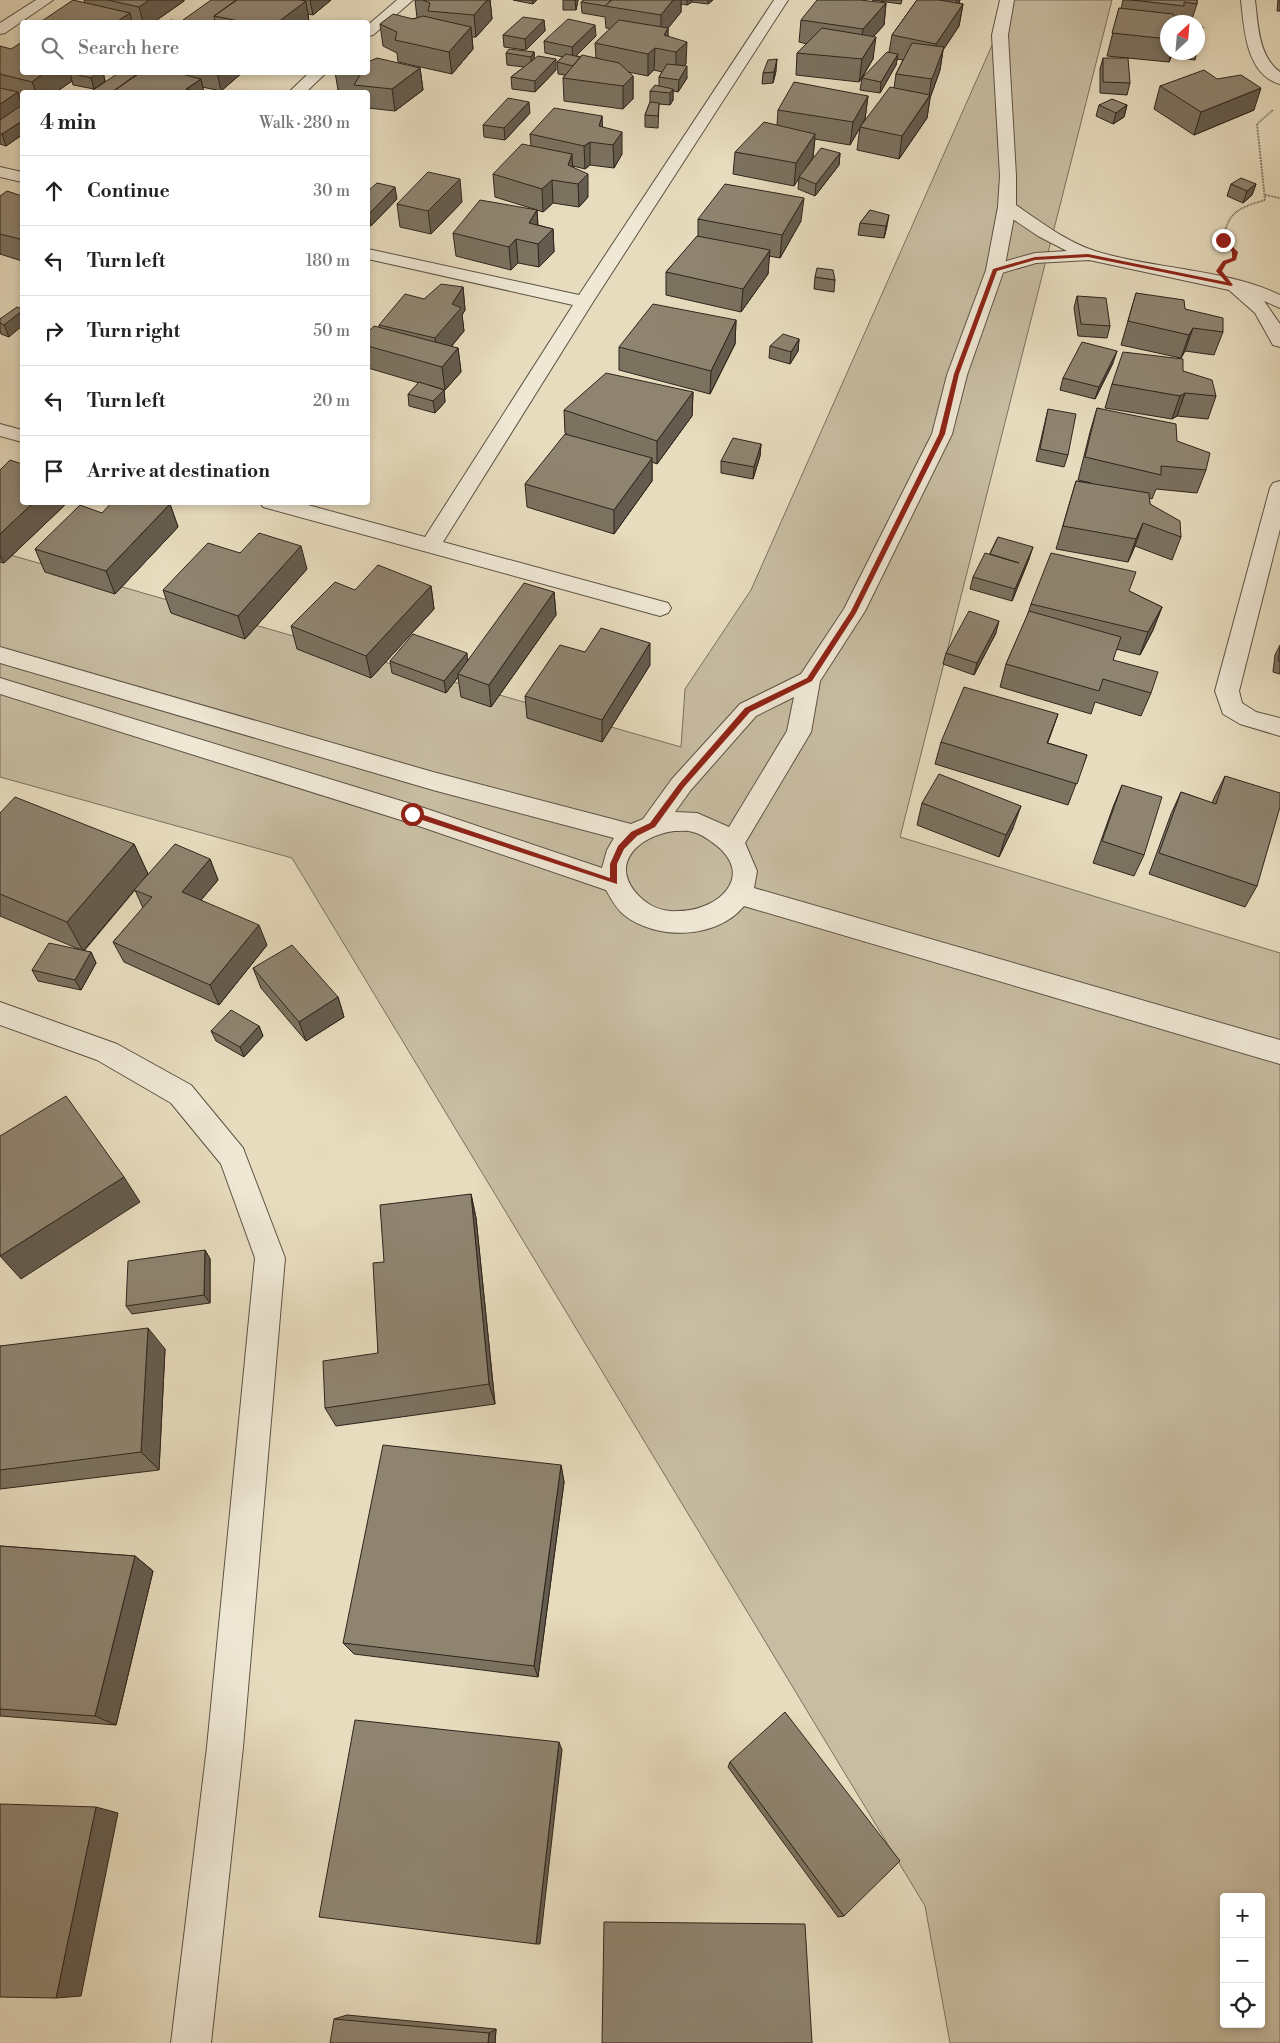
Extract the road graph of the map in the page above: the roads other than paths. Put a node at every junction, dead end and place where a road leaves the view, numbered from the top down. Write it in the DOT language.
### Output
graph roads {
  1 [pos="46,0"];
  2 [pos="406,0"];
  3 [pos="781,0"];
  4 [pos="1007,0"];
  5 [pos="1248,0"];
  6 [pos="0,30"];
  7 [pos="370,30"];
  8 [pos="317,75"];
  9 [pos="1280,79"];
  10 [pos="299,90"];
  11 [pos="0,172"];
  12 [pos="20,177"];
  13 [pos="1008,207"];
  14 [pos="370,254"];
  15 [pos="1088,255"];
  16 [pos="995,270"];
  17 [pos="1231,285"];
  18 [pos="584,302"];
  19 [pos="1280,302"];
  20 [pos="1280,341"];
  21 [pos="0,430"];
  22 [pos="20,435"];
  23 [pos="1280,488"];
  24 [pos="281,505"];
  25 [pos="430,546"];
  26 [pos="660,608"];
  27 [pos="0,655"];
  28 [pos="809,680"];
  29 [pos="0,686"];
  30 [pos="1280,727"];
  31 [pos="643,829"];
  32 [pos="732,843"];
  33 [pos="614,882"];
  34 [pos="739,894"];
  35 [pos="0,1013"];
  36 [pos="1280,1052"];
  37 [pos="191,2043"];
  1 -- 6 [label="street"];
  2 -- 7 [label="street"];
  3 -- 18 [label="street"];
  4 -- 13 [label="street"];
  5 -- 9 [label="street"];
  8 -- 10 [label="street"];
  11 -- 12 [label="street"];
  13 -- 15 [label="street"];
  13 -- 16 [label="street"];
  14 -- 18 [label="street"];
  15 -- 16 [label="street"];
  15 -- 17 [label="street"];
  16 -- 28 [label="street"];
  17 -- 19 [label="street"];
  17 -- 20 [label="street"];
  18 -- 25 [label="street"];
  21 -- 22 [label="street"];
  23 -- 30 [label="street"];
  24 -- 25 [label="street"];
  25 -- 26 [label="street"];
  27 -- 31 [label="street"];
  28 -- 31 [label="street"];
  28 -- 32 [label="street"];
  29 -- 33 [label="street"];
  31 -- 32 [label="street"];
  31 -- 33 [label="street"];
  32 -- 34 [label="street"];
  33 -- 34 [label="street"];
  34 -- 36 [label="street"];
  35 -- 37 [label="street"];
}
